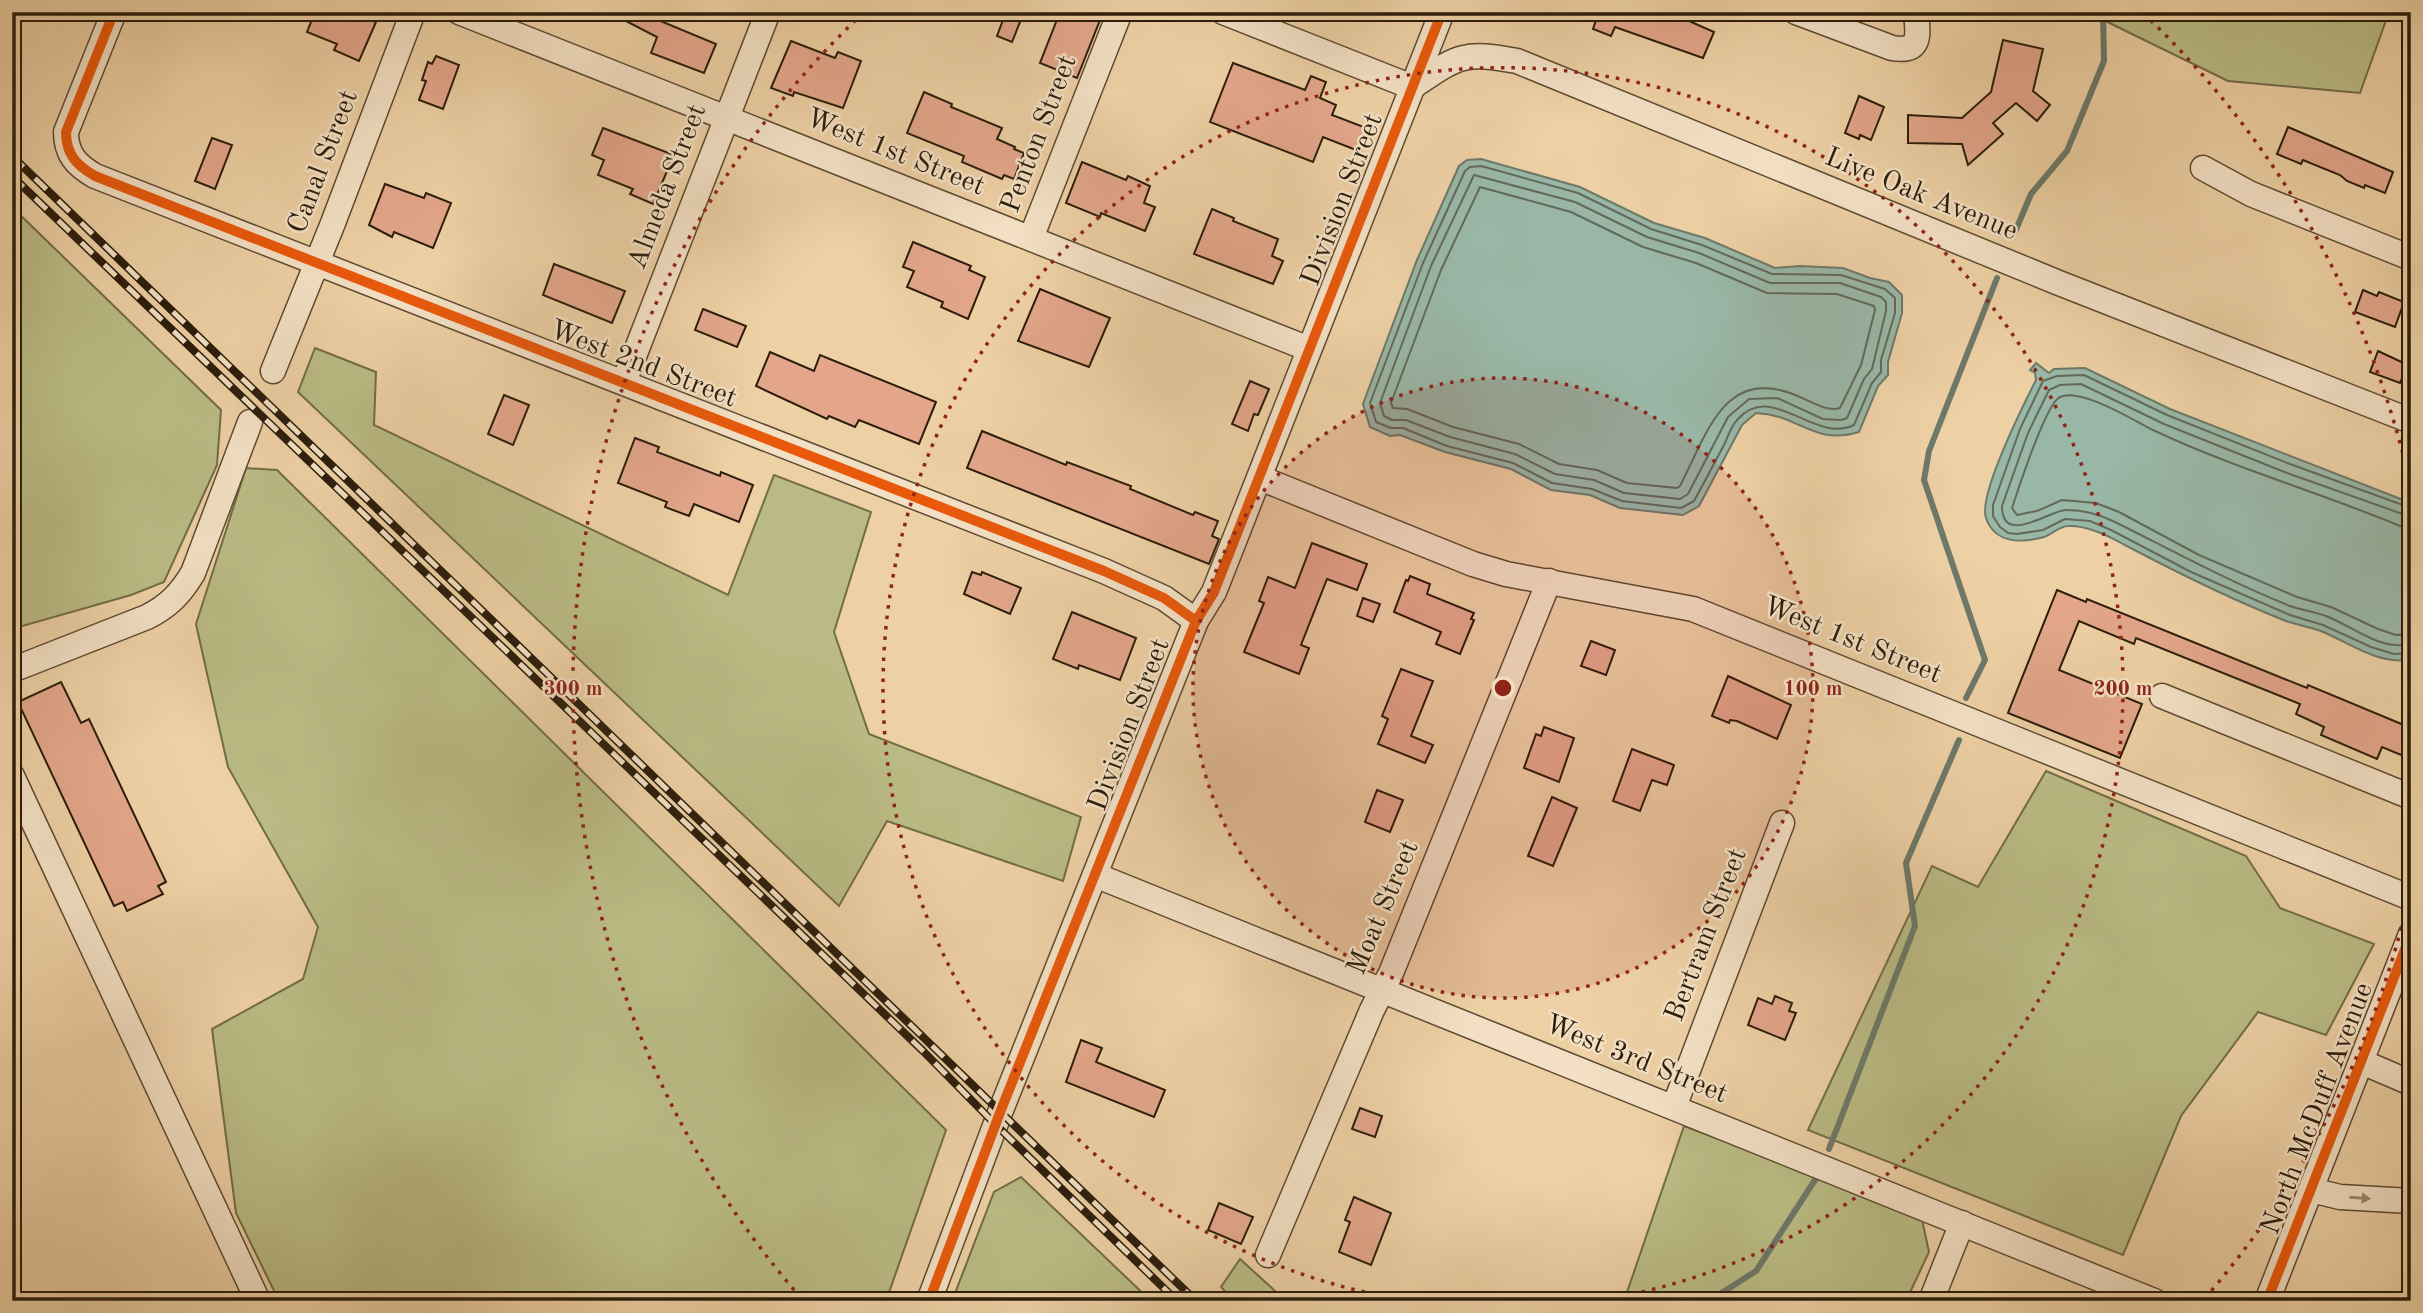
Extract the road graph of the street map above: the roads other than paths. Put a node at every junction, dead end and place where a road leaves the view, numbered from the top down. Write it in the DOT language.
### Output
graph roads {
  1 [pos="114,12"];
  2 [pos="413,12"];
  3 [pos="459,12"];
  4 [pos="768,12"];
  5 [pos="1119,12"];
  6 [pos="1223,12"];
  7 [pos="1442,12"];
  8 [pos="1796,12"];
  9 [pos="1916,12"];
  10 [pos="1412,87"];
  11 [pos="727,118"];
  12 [pos="2203,168"];
  13 [pos="1031,239"];
  14 [pos="2411,258"];
  15 [pos="317,261"];
  16 [pos="1309,349"];
  17 [pos="273,371"];
  18 [pos="624,382"];
  19 [pos="2411,421"];
  20 [pos="250,422"];
  21 [pos="1259,478"];
  22 [pos="1549,581"];
  23 [pos="1196,621"];
  24 [pos="12,670"];
  25 [pos="2162,695"];
  26 [pos="12,776"];
  27 [pos="2411,797"];
  28 [pos="1782,822"];
  29 [pos="1095,875"];
  30 [pos="2411,898"];
  31 [pos="2411,934"];
  32 [pos="1382,990"];
  33 [pos="2362,1062"];
  34 [pos="2411,1083"];
  35 [pos="1674,1107"];
  36 [pos="2311,1190"];
  37 [pos="2411,1201"];
  38 [pos="1962,1223"];
  39 [pos="1268,1255"];
  40 [pos="258,1301"];
  41 [pos="929,1301"];
  42 [pos="1931,1301"];
  43 [pos="2154,1301"];
  44 [pos="2267,1301"];
  1 -- 15 [label="street, West 2nd Street"];
  2 -- 15 [label="street, Canal Street"];
  3 -- 11 [label="street, West 1st Street"];
  4 -- 11 [label="street, Almeda Street"];
  5 -- 13 [label="street, Penton Street"];
  6 -- 10 [label="street"];
  7 -- 10 [label="street, Division Street"];
  8 -- 9 [label="street"];
  10 -- 16 [label="street, Division Street"];
  10 -- 19 [label="street, Live Oak Avenue"];
  11 -- 13 [label="street, West 1st Street"];
  11 -- 18 [label="street, Almeda Street"];
  12 -- 14 [label="street"];
  13 -- 16 [label="street, West 1st Street"];
  15 -- 17 [label="street, Canal Street"];
  15 -- 18 [label="street, West 2nd Street"];
  16 -- 21 [label="street, Division Street"];
  18 -- 23 [label="street, West 2nd Street"];
  20 -- 24 [label="street"];
  21 -- 22 [label="street, West 1st Street"];
  21 -- 23 [label="street, Division Street"];
  22 -- 30 [label="street, West 1st Street"];
  22 -- 32 [label="street, Moat Street"];
  23 -- 29 [label="street, Division Street"];
  25 -- 27 [label="street"];
  26 -- 40 [label="street"];
  28 -- 35 [label="street, Bertram Street"];
  29 -- 32 [label="street, West 3rd Street"];
  29 -- 41 [label="street, Division Street"];
  31 -- 33 [label="street, North McDuff Avenue"];
  32 -- 35 [label="street, West 3rd Street"];
  32 -- 39 [label="street, Moat Street"];
  33 -- 34 [label="street"];
  33 -- 36 [label="street, North McDuff Avenue"];
  35 -- 38 [label="street, West 3rd Street"];
  36 -- 37 [label="street, one-way"];
  36 -- 44 [label="street, North McDuff Avenue"];
  38 -- 42 [label="street"];
  38 -- 43 [label="street, West 3rd Street"];
}
